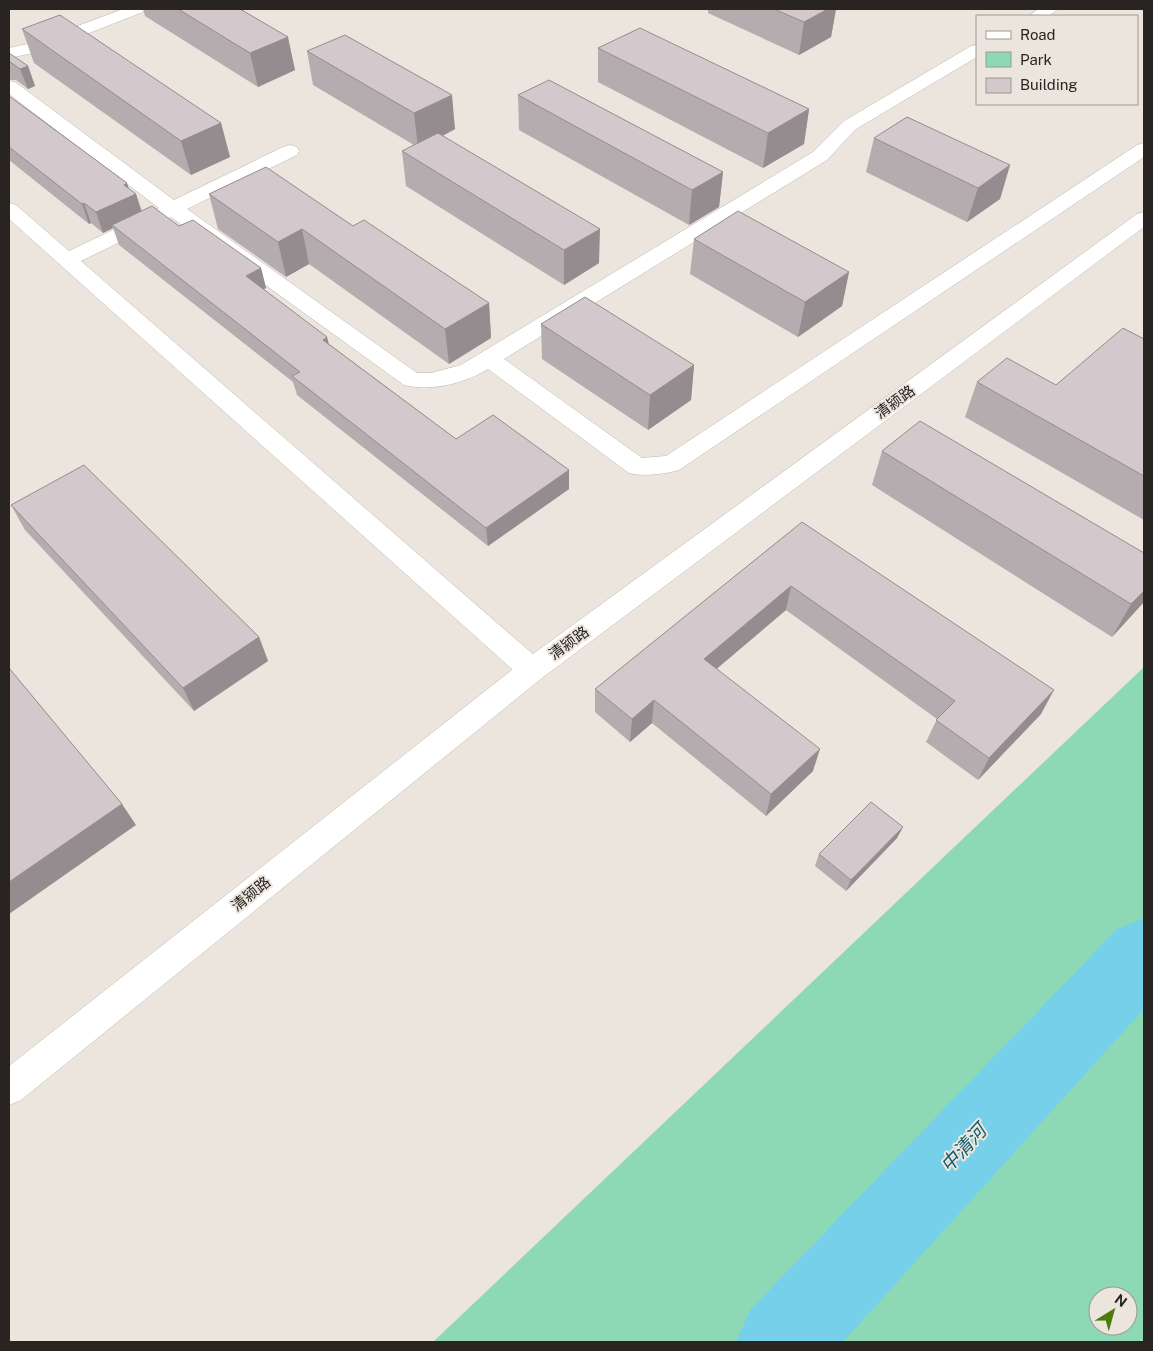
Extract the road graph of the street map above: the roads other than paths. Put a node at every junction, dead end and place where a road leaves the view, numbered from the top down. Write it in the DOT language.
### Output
graph roads {
  1 [pos="137,9"];
  2 [pos="1050,9"];
  3 [pos="1039,15"];
  4 [pos="976,51"];
  5 [pos="9,52"];
  6 [pos="9,86"];
  7 [pos="1144,149"];
  8 [pos="290,152"];
  9 [pos="172,208"];
  10 [pos="9,209"];
  11 [pos="1144,218"];
  12 [pos="68,260"];
  13 [pos="488,358"];
  14 [pos="532,670"];
  15 [pos="9,1088"];
  1 -- 5 [label="street"];
  2 -- 3 [label="street"];
  4 -- 13 [label="street"];
  6 -- 9 [label="street"];
  7 -- 13 [label="street"];
  8 -- 9 [label="street"];
  9 -- 12 [label="street"];
  9 -- 13 [label="street"];
  10 -- 12 [label="street"];
  11 -- 14 [label="street, 清颍路"];
  12 -- 14 [label="street"];
  14 -- 15 [label="street, 清颍路"];
}
